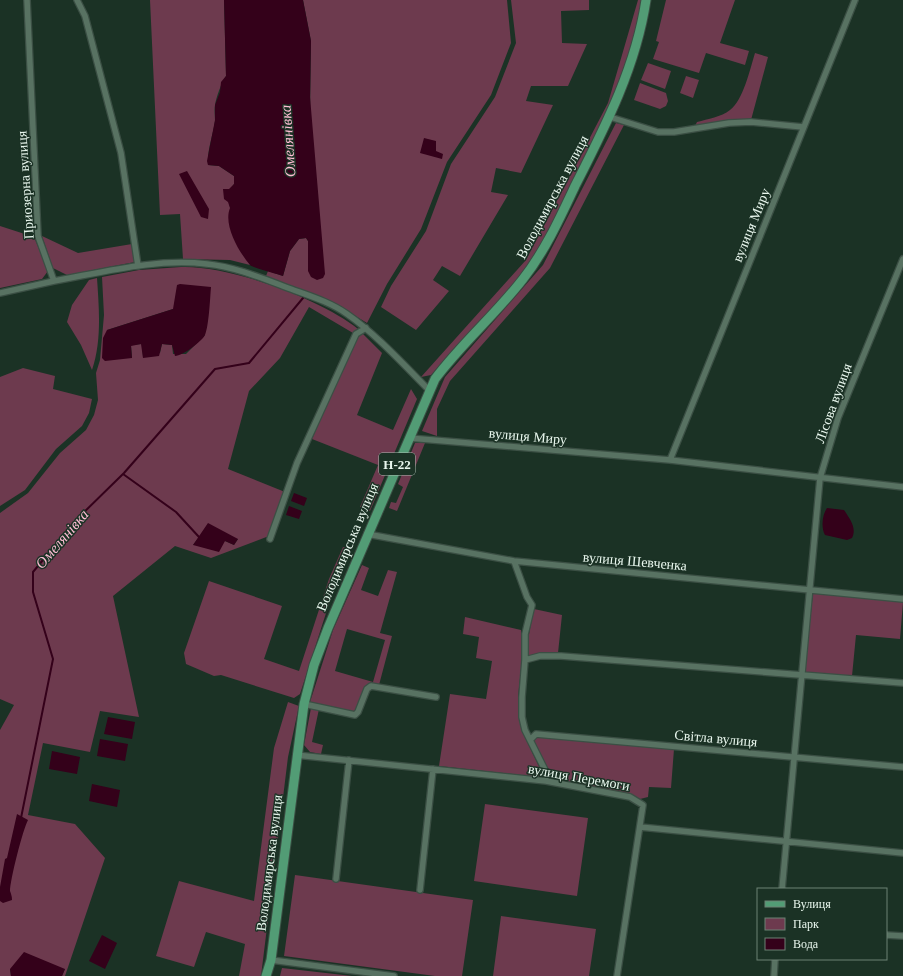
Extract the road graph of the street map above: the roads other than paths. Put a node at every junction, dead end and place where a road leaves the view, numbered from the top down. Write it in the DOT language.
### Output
graph roads {
  1 [pos="27,0"];
  2 [pos="77,0"];
  3 [pos="646,0"];
  4 [pos="855,0"];
  5 [pos="610,117"];
  6 [pos="803,127"];
  7 [pos="903,259"];
  8 [pos="138,266"];
  9 [pos="54,281"];
  10 [pos="0,293"];
  11 [pos="366,328"];
  12 [pos="429,390"];
  13 [pos="408,438"];
  14 [pos="670,460"];
  15 [pos="820,478"];
  16 [pos="903,487"];
  17 [pos="367,534"];
  18 [pos="270,539"];
  19 [pos="514,561"];
  20 [pos="810,589"];
  21 [pos="903,599"];
  22 [pos="525,660"];
  23 [pos="802,674"];
  24 [pos="903,683"];
  25 [pos="436,697"];
  26 [pos="304,704"];
  27 [pos="530,740"];
  28 [pos="296,755"];
  29 [pos="794,757"];
  30 [pos="349,760"];
  31 [pos="903,767"];
  32 [pos="432,769"];
  33 [pos="546,781"];
  34 [pos="640,827"];
  35 [pos="786,842"];
  36 [pos="903,853"];
  37 [pos="336,879"];
  38 [pos="782,888"];
  39 [pos="420,890"];
  40 [pos="887,935"];
  41 [pos="903,936"];
  42 [pos="271,960"];
  43 [pos="775,960"];
  44 [pos="266,976"];
  45 [pos="394,976"];
  46 [pos="617,976"];
  47 [pos="774,976"];
  1 -- 9 [label="street, Приозерна вулиця"];
  2 -- 8 [label="street"];
  3 -- 5 [label="main road, Володимирська вулиця / Н-22"];
  4 -- 6 [label="street, вулиця Миру"];
  5 -- 6 [label="street"];
  5 -- 12 [label="main road, Володимирська вулиця / Н-22"];
  6 -- 14 [label="street, вулиця Миру"];
  7 -- 15 [label="street, Лісова вулиця"];
  8 -- 9 [label="street"];
  8 -- 11 [label="street"];
  9 -- 10 [label="street"];
  11 -- 12 [label="street"];
  11 -- 18 [label="street"];
  12 -- 13 [label="main road, Володимирська вулиця / Н-22"];
  13 -- 14 [label="street, вулиця Миру"];
  13 -- 17 [label="main road, Володимирська вулиця / Н-22"];
  14 -- 15 [label="street, вулиця Миру"];
  15 -- 16 [label="street"];
  15 -- 20 [label="street, Лісова вулиця"];
  17 -- 19 [label="street, вулиця Шевченка"];
  17 -- 26 [label="main road, Володимирська вулиця / Н-22"];
  19 -- 20 [label="street, вулиця Шевченка"];
  19 -- 22 [label="street"];
  20 -- 21 [label="street, вулиця Шевченка"];
  20 -- 23 [label="street, Лісова вулиця"];
  22 -- 23 [label="street"];
  22 -- 27 [label="street"];
  23 -- 24 [label="street"];
  23 -- 29 [label="street, Лісова вулиця"];
  25 -- 26 [label="street"];
  26 -- 28 [label="main road, Володимирська вулиця / Н-22"];
  27 -- 29 [label="street, Світла вулиця"];
  27 -- 33 [label="street"];
  28 -- 30 [label="street, вулиця Перемоги"];
  28 -- 42 [label="main road, Володимирська вулиця / Н-22"];
  29 -- 31 [label="street, Світла вулиця"];
  29 -- 35 [label="street, Лісова вулиця"];
  30 -- 32 [label="street, вулиця Перемоги"];
  30 -- 37 [label="street"];
  32 -- 33 [label="street, вулиця Перемоги"];
  32 -- 39 [label="street"];
  33 -- 34 [label="street, вулиця Перемоги"];
  34 -- 35 [label="street"];
  34 -- 46 [label="street"];
  35 -- 36 [label="street"];
  35 -- 38 [label="street, Лісова вулиця"];
  40 -- 41 [label="street"];
  42 -- 44 [label="main road, Володимирська вулиця / Н-22"];
  42 -- 45 [label="street"];
  43 -- 47 [label="street"];
}
